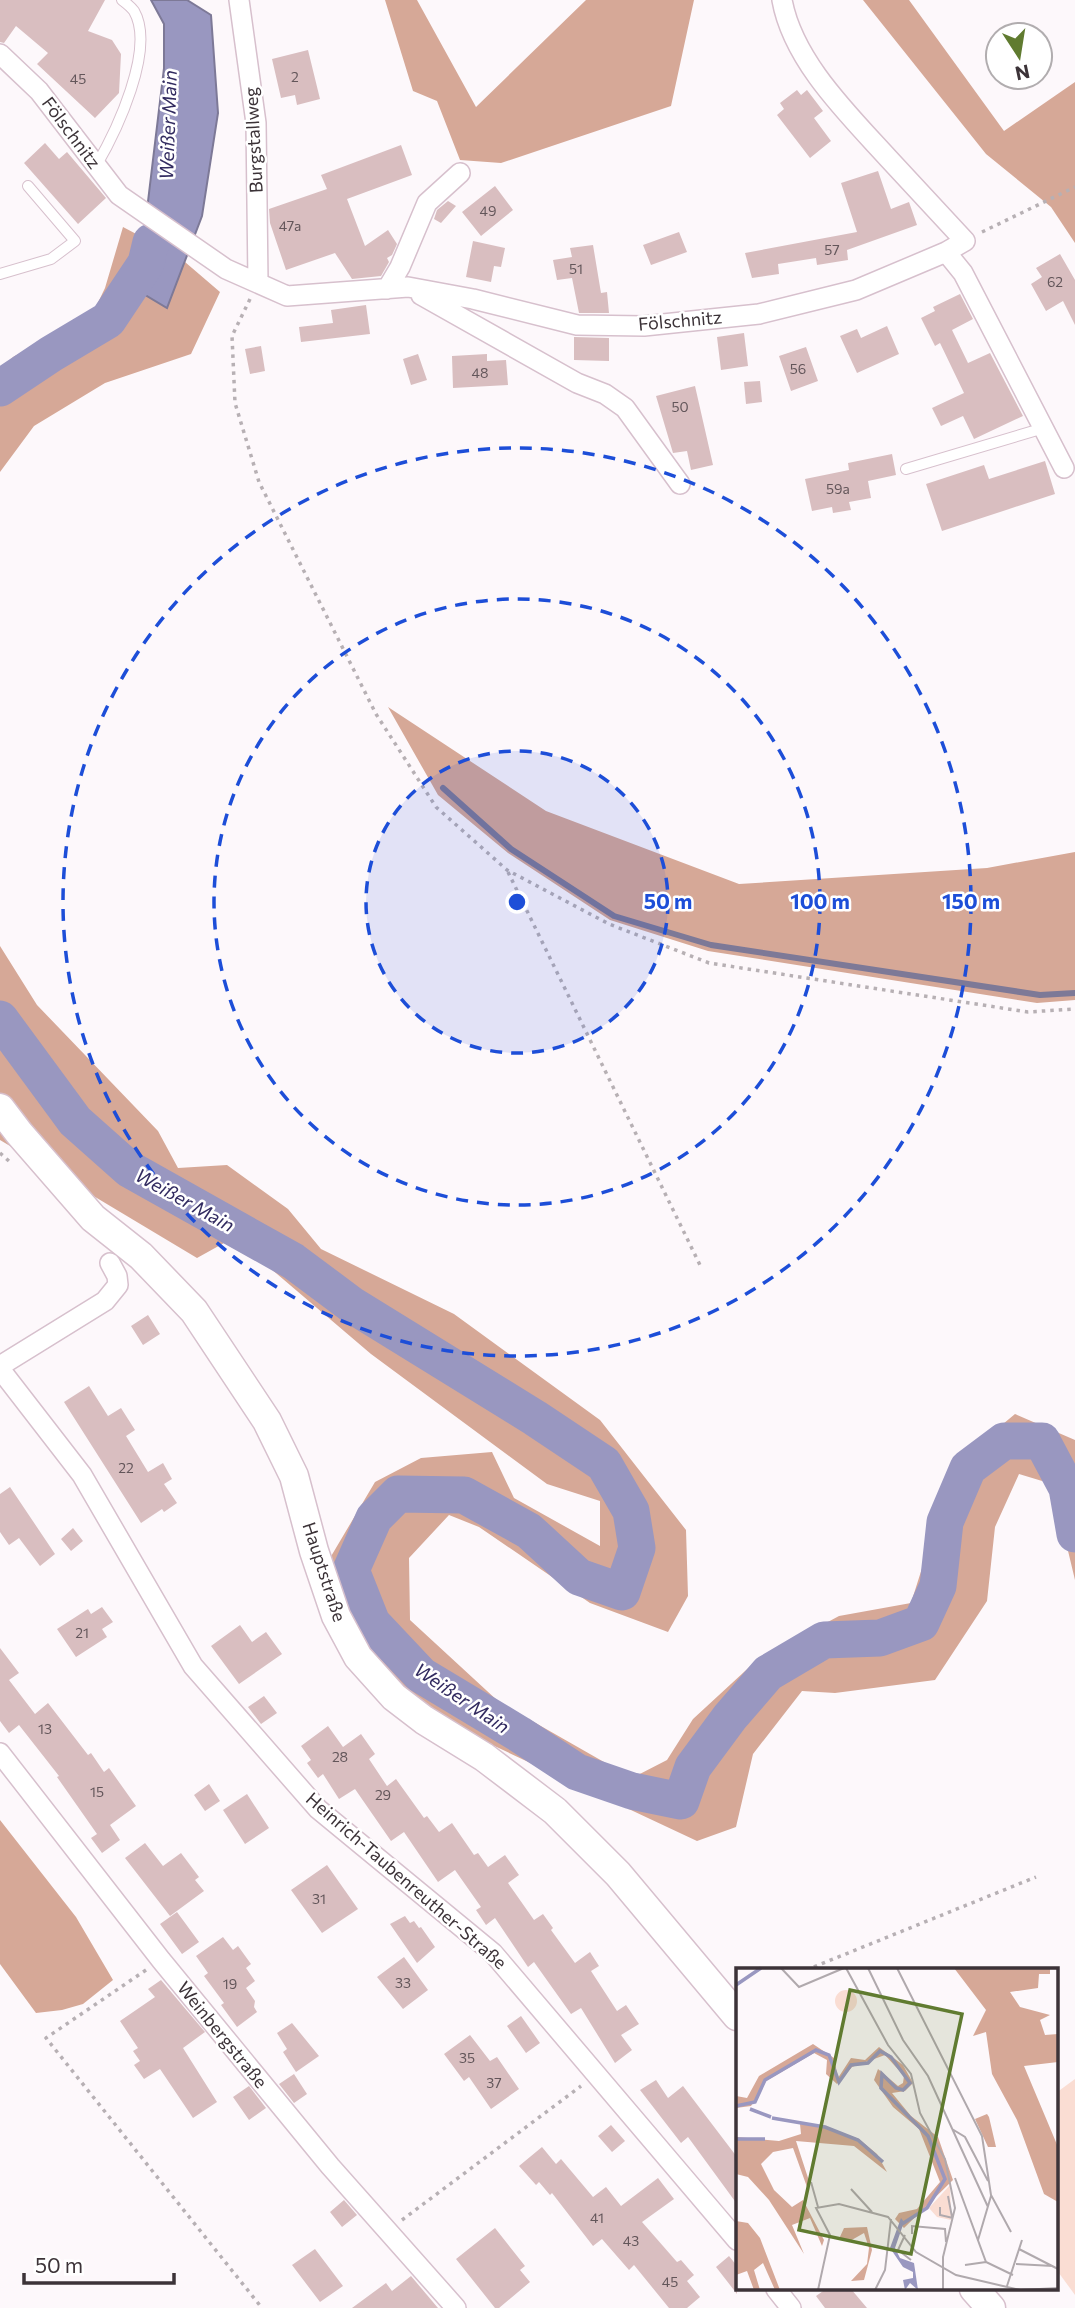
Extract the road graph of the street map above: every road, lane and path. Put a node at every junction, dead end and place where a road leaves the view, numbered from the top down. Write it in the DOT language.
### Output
graph roads {
  1 [pos="122,0"];
  2 [pos="239,0"];
  3 [pos="782,0"];
  4 [pos="0,54"];
  5 [pos="96,166"];
  6 [pos="460,173"];
  7 [pos="28,186"];
  8 [pos="1075,187"];
  9 [pos="965,241"];
  10 [pos="946,252"];
  11 [pos="0,274"];
  12 [pos="258,282"];
  13 [pos="408,287"];
  14 [pos="387,289"];
  15 [pos="1044,428"];
  16 [pos="1065,468"];
  17 [pos="906,469"];
  18 [pos="680,484"];
  19 [pos="507,870"];
  20 [pos="1075,1009"];
  21 [pos="0,1108"];
  22 [pos="110,1263"];
  23 [pos="700,1265"];
  24 [pos="0,1367"];
  25 [pos="0,1753"];
  26 [pos="1036,1877"];
  27 [pos="161,1960"];
  28 [pos="811,1968"];
  29 [pos="736,2015"];
  30 [pos="597,2075"];
  31 [pos="388,2231"];
  32 [pos="736,2240"];
  33 [pos="777,2290"];
  34 [pos="975,2290"];
  35 [pos="262,2308"];
  36 [pos="456,2308"];
  37 [pos="791,2308"];
  38 [pos="991,2308"];
  1 -- 5 [label="lane"];
  2 -- 12 [label="street, Burgstallweg"];
  3 -- 9 [label="street"];
  4 -- 5 [label="street, Fölschnitz"];
  5 -- 12 [label="street, Fölschnitz"];
  6 -- 14 [label="street"];
  7 -- 11 [label="lane"];
  8 -- 9 [label="path"];
  9 -- 10 [label="street, Fölschnitz"];
  10 -- 13 [label="street, Fölschnitz"];
  10 -- 15 [label="street"];
  12 -- 14 [label="street, Fölschnitz"];
  12 -- 19 [label="path"];
  13 -- 14 [label="street, Fölschnitz"];
  13 -- 18 [label="street"];
  15 -- 16 [label="street"];
  15 -- 17 [label="lane"];
  19 -- 20 [label="path"];
  19 -- 23 [label="path"];
  21 -- 29 [label="main road, Hauptstraße"];
  22 -- 24 [label="street"];
  24 -- 30 [label="street, Heinrich-Taubenreuther-Straße"];
  25 -- 27 [label="street, Weinbergstraße"];
  26 -- 28 [label="path"];
  27 -- 31 [label="street, Weinbergstraße"];
  27 -- 35 [label="path"];
  30 -- 31 [label="path"];
  30 -- 32 [label="street, Heinrich-Taubenreuther-Straße"];
  31 -- 36 [label="street, Weinbergstraße"];
  33 -- 37 [label="street"];
  34 -- 38 [label="main road"];
}
